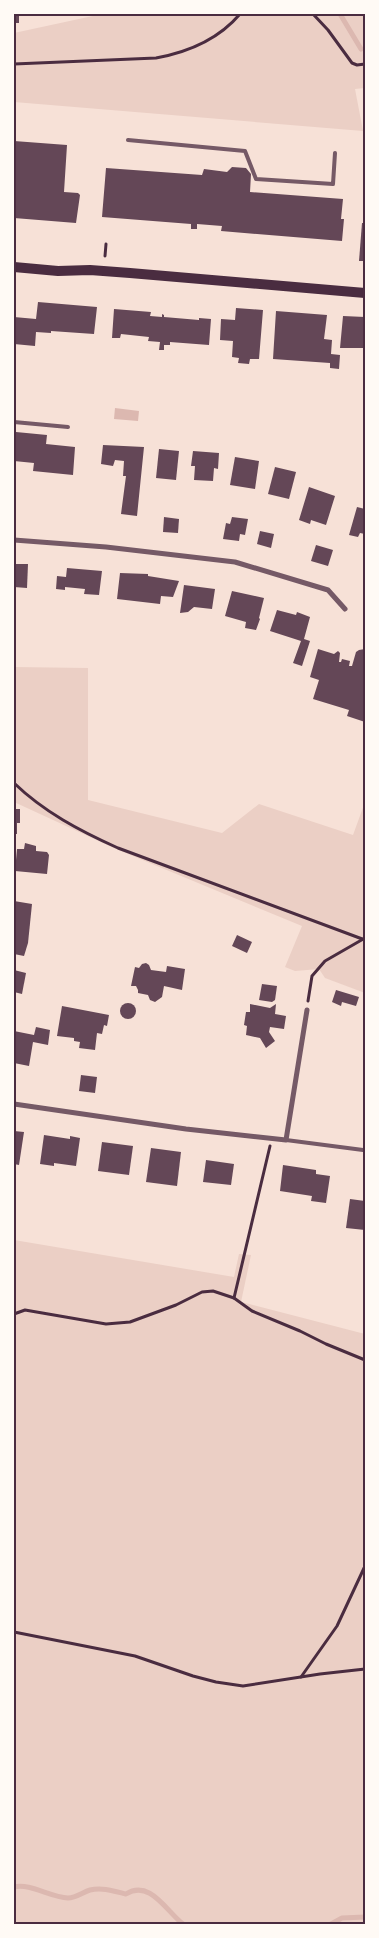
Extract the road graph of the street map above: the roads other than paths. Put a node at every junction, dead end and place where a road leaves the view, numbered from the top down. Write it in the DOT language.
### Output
graph roads {
  1 [pos="128,140"];
  2 [pos="335,153"];
  3 [pos="14,267"];
  4 [pos="365,293"];
  5 [pos="14,422"];
  6 [pos="68,427"];
  7 [pos="14,540"];
  8 [pos="344,609"];
  9 [pos="307,1010"];
  10 [pos="14,1104"];
  11 [pos="286,1140"];
  12 [pos="363,1150"];
  1 -- 2 [label="lane"];
  3 -- 4 [label="main road"];
  5 -- 6 [label="lane"];
  7 -- 8 [label="street"];
  9 -- 11 [label="street"];
  10 -- 11 [label="street"];
  11 -- 12 [label="lane"];
}
